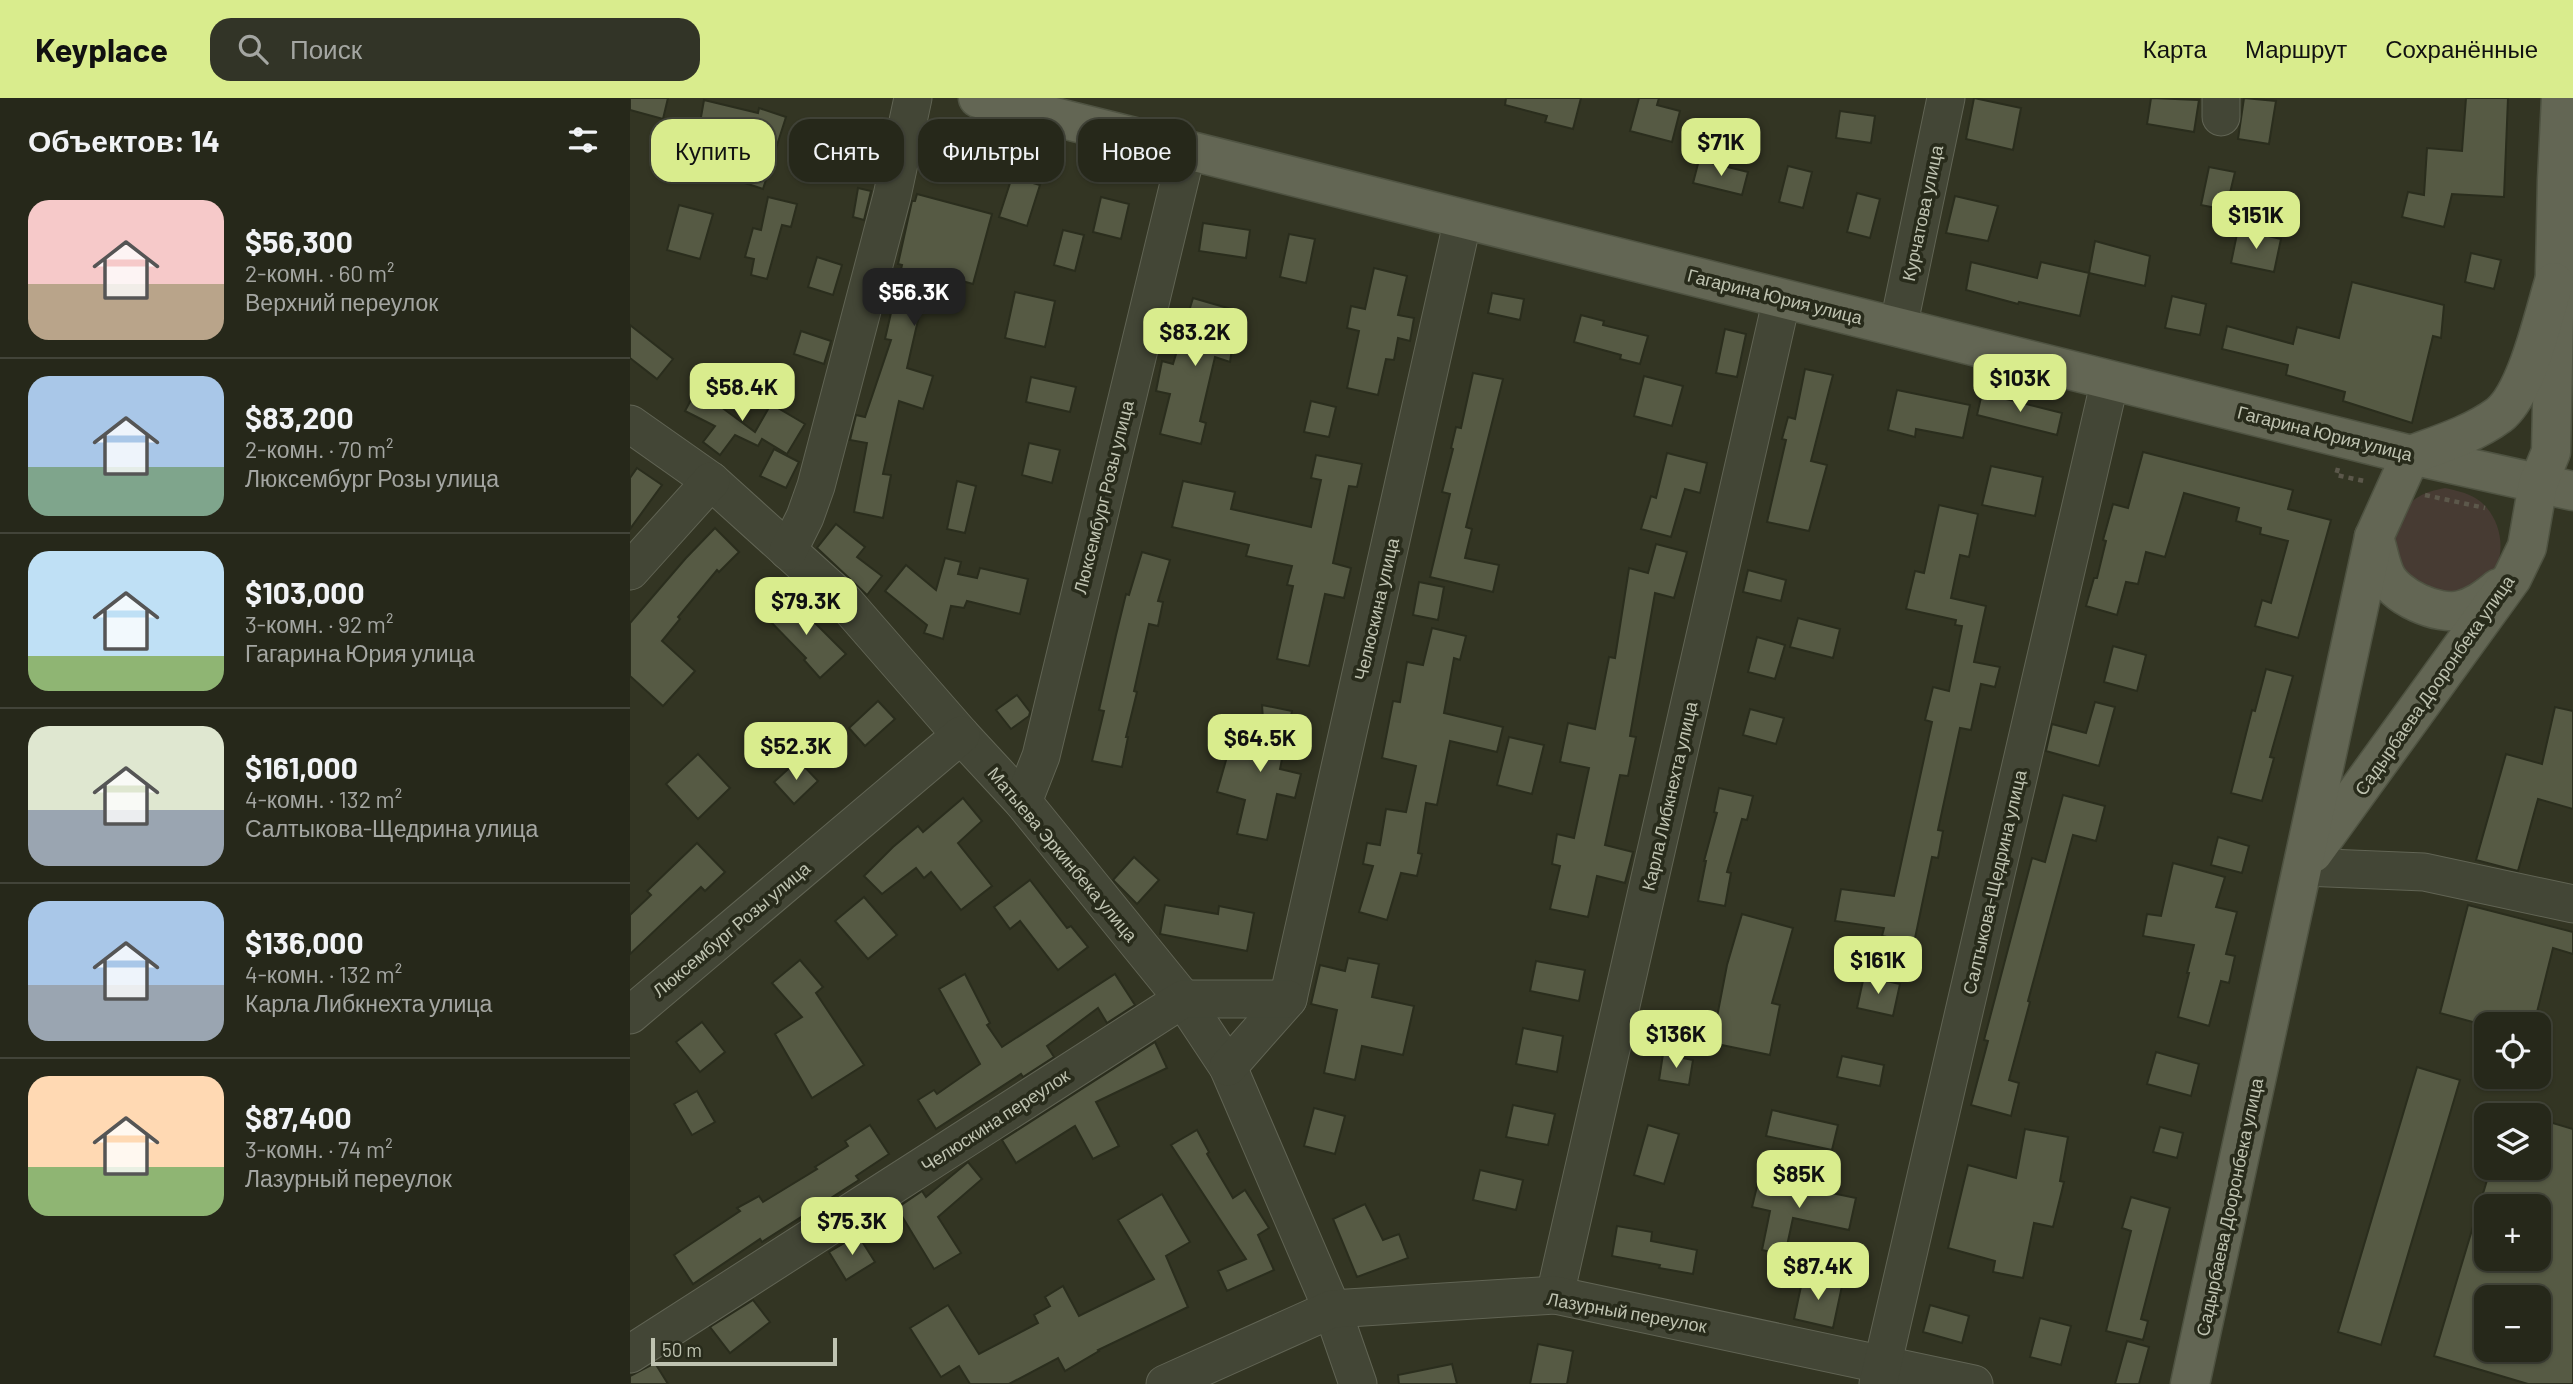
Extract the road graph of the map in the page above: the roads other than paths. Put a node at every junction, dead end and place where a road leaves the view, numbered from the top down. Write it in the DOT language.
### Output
graph roads {
  1 [pos="913,98"];
  2 [pos="978,98"];
  3 [pos="1946,98"];
  4 [pos="2561,98"];
  5 [pos="1078,123"];
  6 [pos="1196,152"];
  7 [pos="2565,181"];
  8 [pos="1179,182"];
  9 [pos="1463,219"];
  10 [pos="2554,282"];
  11 [pos="1782,298"];
  12 [pos="1898,328"];
  13 [pos="2110,380"];
  14 [pos="630,424"];
  15 [pos="2411,455"];
  16 [pos="711,481"];
  17 [pos="2555,488"];
  18 [pos="2374,537"];
  19 [pos="788,551"];
  20 [pos="630,571"];
  21 [pos="2512,578"];
  22 [pos="961,735"];
  23 [pos="1023,802"];
  24 [pos="2304,867"];
  25 [pos="2573,904"];
  26 [pos="1183,999"];
  27 [pos="1288,999"];
  28 [pos="630,1015"];
  29 [pos="1228,1067"];
  30 [pos="1555,1295"];
  31 [pos="1332,1309"];
  32 [pos="630,1354"];
  33 [pos="1881,1374"];
  34 [pos="1165,1384"];
  35 [pos="1358,1384"];
  36 [pos="1974,1384"];
  37 [pos="2190,1384"];
  1 -- 19 [label="street"];
  2 -- 5 [label="main road, Гагарина Юрия улица"];
  3 -- 12 [label="street, Курчатова улица"];
  4 -- 7 [label="main road"];
  6 -- 9 [label="main road, Гагарина Юрия улица"];
  7 -- 10 [label="main road"];
  8 -- 23 [label="street, Люксембург Розы улица"];
  9 -- 11 [label="main road, Гагарина Юрия улица"];
  9 -- 27 [label="street, Челюскина улица"];
  10 -- 15 [label="main road"];
  10 -- 17 [label="main road, Садырбаева Дооронбека улица"];
  11 -- 12 [label="main road, Гагарина Юрия улица"];
  11 -- 30 [label="street, Карла Либкнехта улица"];
  12 -- 13 [label="main road, Гагарина Юрия улица"];
  13 -- 15 [label="main road, Гагарина Юрия улица"];
  13 -- 33 [label="street, Салтыкова-Щедрина улица"];
  14 -- 16 [label="street, Матыева Эркинбека улица"];
  15 -- 17 [label="main road, Гагарина Юрия улица"];
  15 -- 18 [label="main road, Садырбаева Дооронбека улица"];
  16 -- 19 [label="street, Матыева Эркинбека улица"];
  16 -- 20 [label="street"];
  17 -- 21 [label="main road, Садырбаева Дооронбека улица"];
  18 -- 21 [label="main road"];
  18 -- 24 [label="main road, Садырбаева Дооронбека улица"];
  19 -- 22 [label="street, Матыева Эркинбека улица"];
  21 -- 24 [label="main road, Садырбаева Дооронбека улица"];
  22 -- 23 [label="street, Матыева Эркинбека улица"];
  22 -- 28 [label="street, Люксембург Розы улица"];
  23 -- 26 [label="street, Матыева Эркинбека улица"];
  24 -- 25 [label="street"];
  24 -- 37 [label="main road, Садырбаева Дооронбека улица"];
  26 -- 27 [label="street"];
  26 -- 29 [label="street, Матыева Эркинбека улица"];
  26 -- 32 [label="street, Челюскина переулок"];
  27 -- 29 [label="street, Челюскина улица"];
  29 -- 31 [label="street, Матыева Эркинбека улица"];
  30 -- 31 [label="street, Лазурный переулок"];
  30 -- 33 [label="street, Лазурный переулок"];
  31 -- 34 [label="street, Лазурный переулок"];
  31 -- 35 [label="street, Матыева Эркинбека улица"];
  33 -- 36 [label="street, Лазурный переулок"];
}
